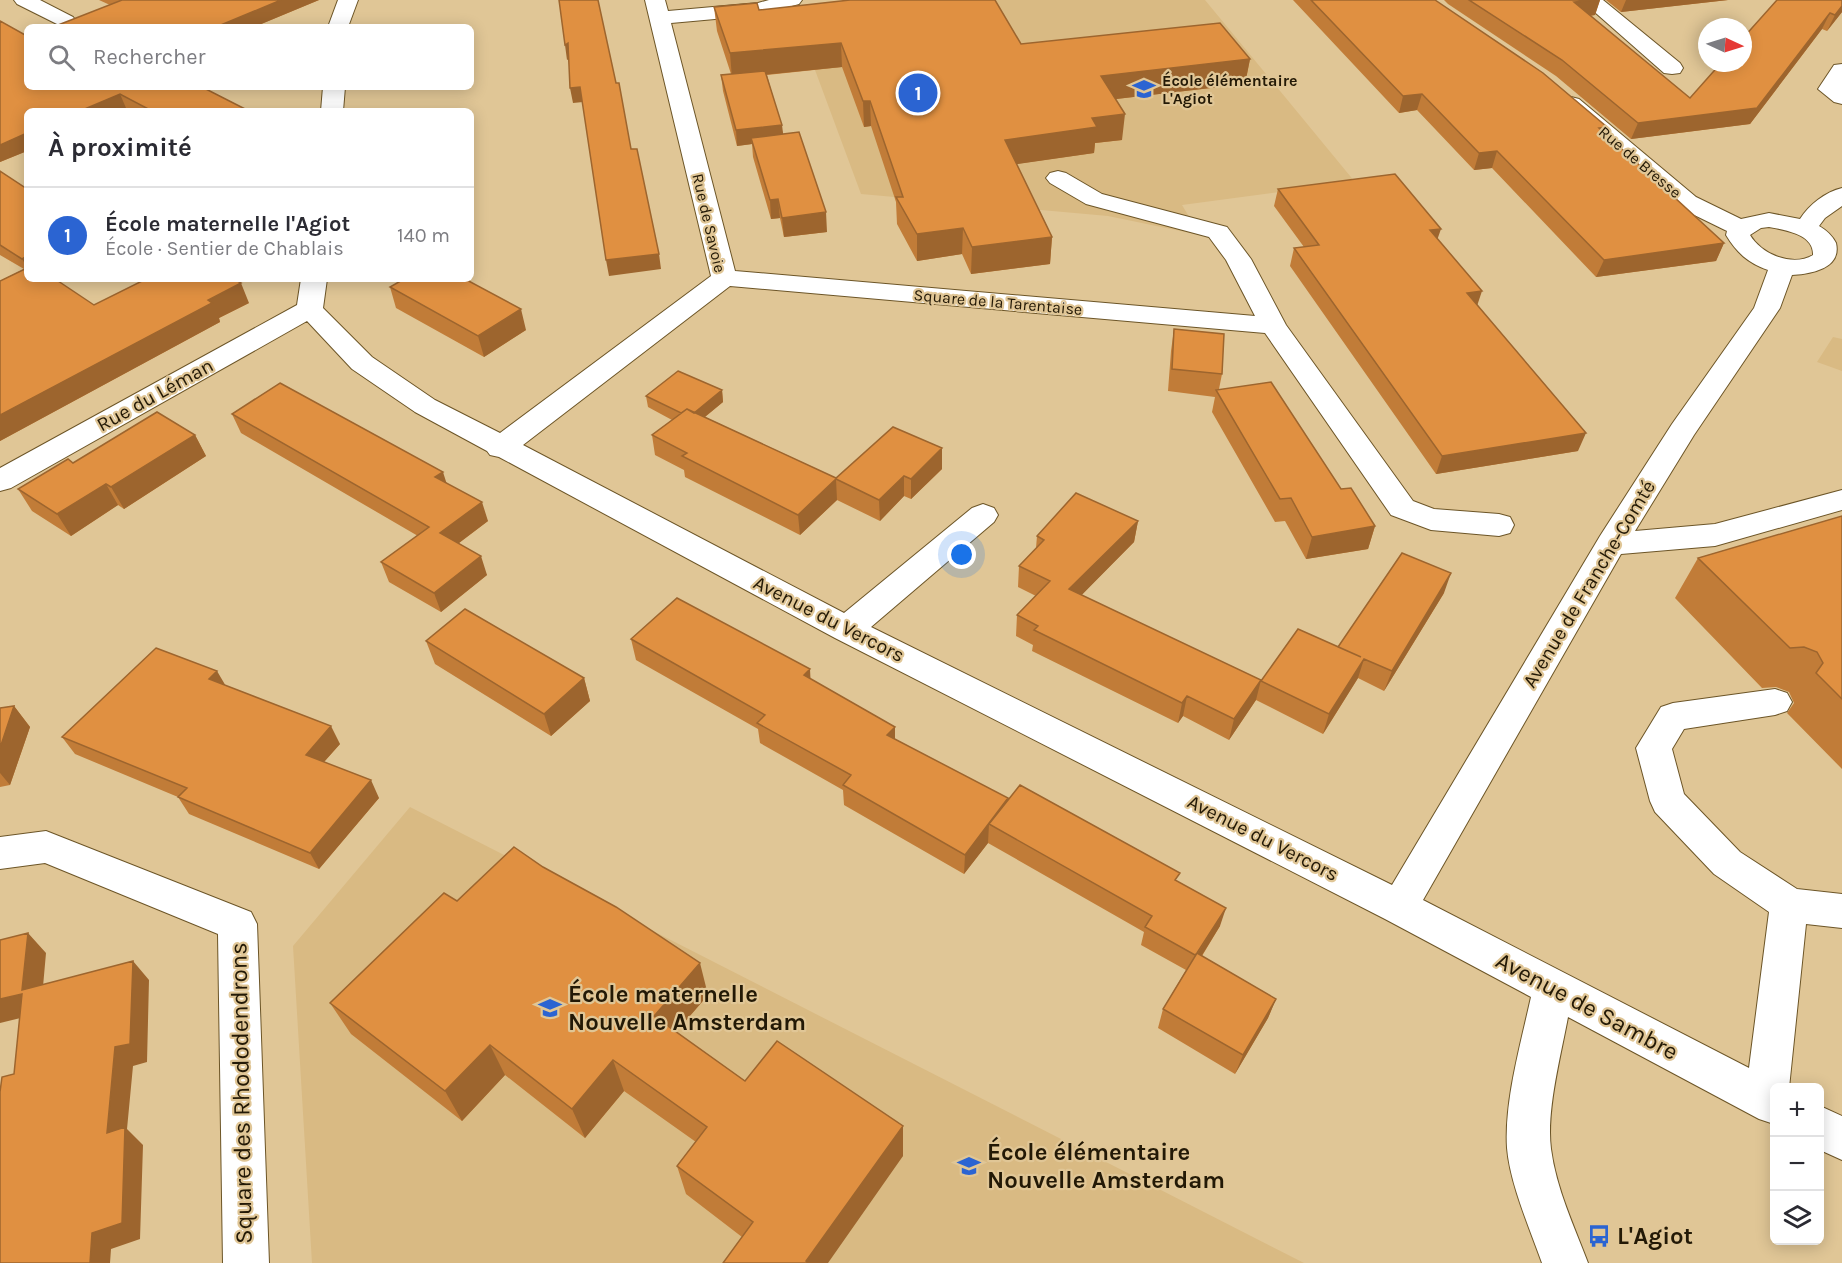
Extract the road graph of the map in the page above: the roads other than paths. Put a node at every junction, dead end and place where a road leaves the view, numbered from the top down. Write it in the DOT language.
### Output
graph roads {
  1 [pos="24,0"];
  2 [pos="348,0"];
  3 [pos="792,0"];
  4 [pos="1590,0"];
  5 [pos="658,9"];
  6 [pos="66,21"];
  7 [pos="339,24"];
  8 [pos="1672,68"];
  9 [pos="1842,70"];
  10 [pos="334,90"];
  11 [pos="1556,91"];
  12 [pos="1842,97"];
  13 [pos="332,108"];
  14 [pos="1058,178"];
  15 [pos="1842,195"];
  16 [pos="1741,228"];
  17 [pos="1805,229"];
  18 [pos="1783,265"];
  19 [pos="724,278"];
  20 [pos="312,294"];
  21 [pos="1273,326"];
  22 [pos="500,448"];
  23 [pos="0,481"];
  24 [pos="1842,500"];
  25 [pos="983,514"];
  26 [pos="1499,525"];
  27 [pos="1611,544"];
  28 [pos="847,629"];
  29 [pos="1775,702"];
  30 [pos="0,853"];
  31 [pos="1789,905"];
  32 [pos="1399,907"];
  33 [pos="1842,910"];
  34 [pos="1553,989"];
  35 [pos="1772,1083"];
  36 [pos="1770,1101"];
  37 [pos="1824,1129"];
  38 [pos="1842,1139"];
  39 [pos="246,1263"];
  40 [pos="1565,1263"];
  1 -- 6 [label="street"];
  2 -- 7 [label="street"];
  3 -- 5 [label="street"];
  4 -- 8 [label="street"];
  5 -- 19 [label="street, Rue de Savoie"];
  9 -- 12 [label="street"];
  10 -- 13 [label="street"];
  11 -- 16 [label="street, Rue de Bresse"];
  14 -- 21 [label="street"];
  15 -- 17 [label="street"];
  16 -- 17 [label="street"];
  16 -- 18 [label="street"];
  17 -- 18 [label="street"];
  18 -- 27 [label="street, Avenue de Franche-Comté"];
  19 -- 21 [label="street, Square de la Tarentaise"];
  19 -- 22 [label="street, Rue de Savoie"];
  20 -- 22 [label="street, Avenue du Vercors"];
  20 -- 23 [label="street, Rue du Léman"];
  21 -- 26 [label="street"];
  22 -- 28 [label="street, Avenue du Vercors"];
  24 -- 27 [label="street"];
  25 -- 28 [label="street"];
  27 -- 32 [label="street, Avenue de Franche-Comté"];
  28 -- 32 [label="street, Avenue du Vercors"];
  29 -- 31 [label="street"];
  30 -- 39 [label="street, Square des Rhododendrons"];
  31 -- 33 [label="street"];
  31 -- 35 [label="street"];
  32 -- 34 [label="street, Avenue de Sambre"];
  34 -- 36 [label="street, Avenue de Sambre"];
  34 -- 40 [label="street"];
  37 -- 38 [label="street"];
}
